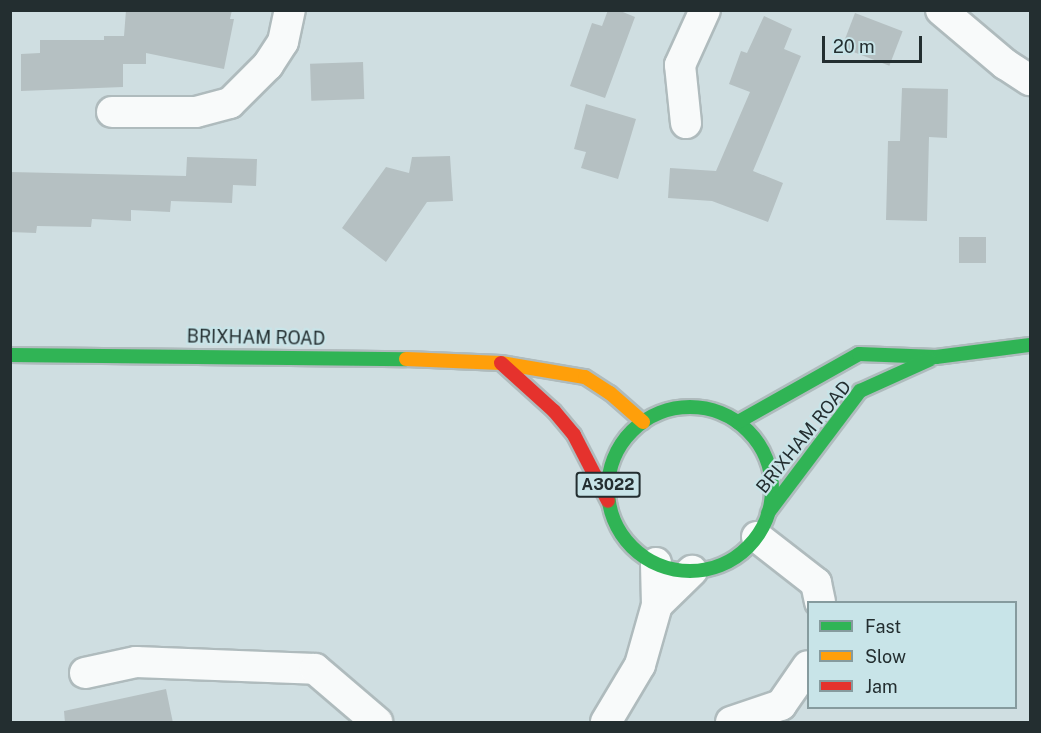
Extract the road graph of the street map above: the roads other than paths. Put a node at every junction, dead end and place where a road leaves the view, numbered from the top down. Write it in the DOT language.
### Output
graph roads {
  1 [pos="290,10"];
  2 [pos="705,10"];
  3 [pos="940,10"];
  4 [pos="1030,81"];
  5 [pos="112,112"];
  6 [pos="686,123"];
  7 [pos="1030,345"];
  8 [pos="10,355"];
  9 [pos="936,357"];
  10 [pos="501,363"];
  11 [pos="643,422"];
  12 [pos="738,422"];
  13 [pos="608,501"];
  14 [pos="762,525"];
  15 [pos="656,563"];
  16 [pos="692,571"];
  17 [pos="820,601"];
  18 [pos="657,605"];
  19 [pos="807,667"];
  20 [pos="85,673"];
  21 [pos="618,719"];
  22 [pos="377,723"];
  23 [pos="731,723"];
  1 -- 5 [label="street"];
  2 -- 6 [label="street"];
  3 -- 4 [label="street"];
  7 -- 9 [label="main road, BRIXHAM ROAD / A3022"];
  8 -- 10 [label="main road, BRIXHAM ROAD"];
  9 -- 12 [label="main road, BRIXHAM ROAD / A3022"];
  9 -- 14 [label="main road, BRIXHAM ROAD / A3022"];
  10 -- 11 [label="main road, BRIXHAM ROAD"];
  10 -- 13 [label="main road, BRIXHAM ROAD / A3022"];
  11 -- 12 [label="main road, BRIXHAM ROAD / A3022"];
  11 -- 13 [label="main road, BRIXHAM ROAD / A3022"];
  12 -- 14 [label="main road, BRIXHAM ROAD / A3022"];
  13 -- 15 [label="main road, BRIXHAM ROAD / A3022"];
  14 -- 16 [label="main road, BRIXHAM ROAD / A3022"];
  14 -- 17 [label="street"];
  15 -- 16 [label="main road, BRIXHAM ROAD / A3022"];
  15 -- 18 [label="street"];
  16 -- 18 [label="street"];
  18 -- 21 [label="street"];
  19 -- 23 [label="street"];
  20 -- 22 [label="street"];
}
